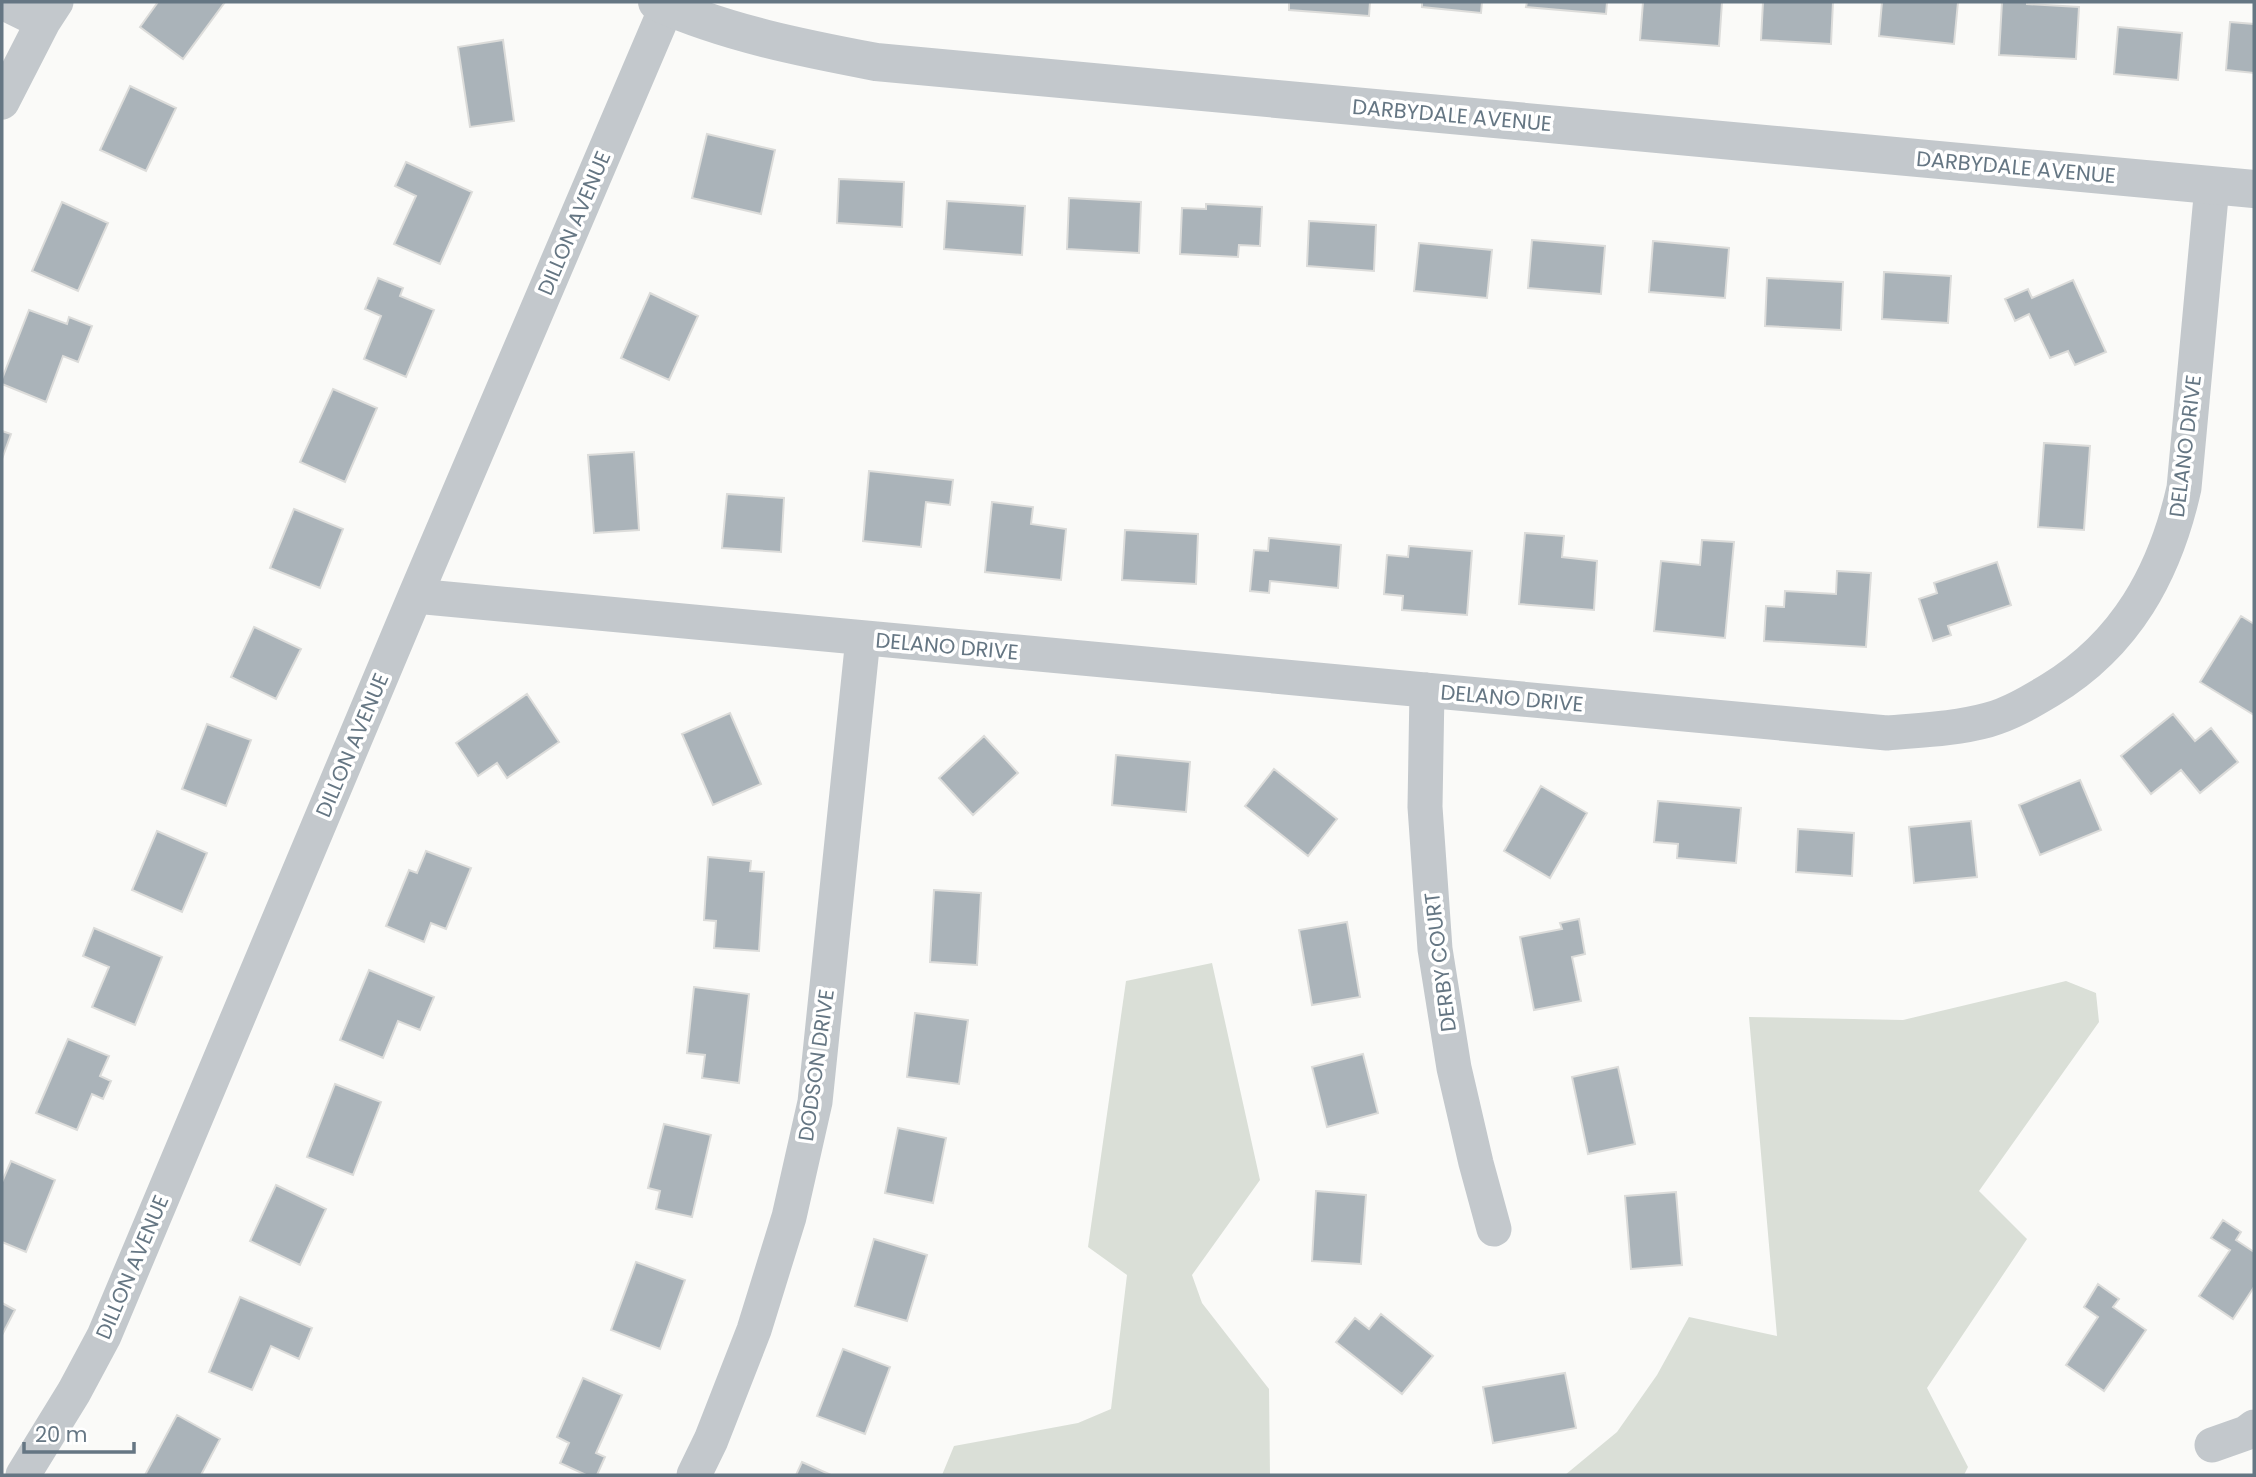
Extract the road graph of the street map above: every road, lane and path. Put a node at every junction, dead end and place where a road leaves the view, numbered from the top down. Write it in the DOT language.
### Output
graph roads {
  1 [pos="2,2"];
  2 [pos="662,4"];
  3 [pos="50,12"];
  4 [pos="2,102"];
  5 [pos="2212,186"];
  6 [pos="2254,190"];
  7 [pos="415,596"];
  8 [pos="863,638"];
  9 [pos="1427,690"];
  10 [pos="1494,1229"];
  11 [pos="2254,1427"];
  12 [pos="2212,1445"];
  13 [pos="23,1475"];
  14 [pos="694,1475"];
  1 -- 3 [label="street"];
  2 -- 5 [label="street, DARBYDALE AVENUE"];
  2 -- 7 [label="street, DILLON AVENUE"];
  3 -- 4 [label="street"];
  5 -- 6 [label="street, DARBYDALE AVENUE"];
  5 -- 9 [label="street, DELANO DRIVE"];
  7 -- 8 [label="street, DELANO DRIVE"];
  7 -- 13 [label="street, DILLON AVENUE"];
  8 -- 9 [label="street, DELANO DRIVE"];
  8 -- 14 [label="street, DODSON DRIVE"];
  9 -- 10 [label="street, DERBY COURT"];
  11 -- 12 [label="street"];
}
